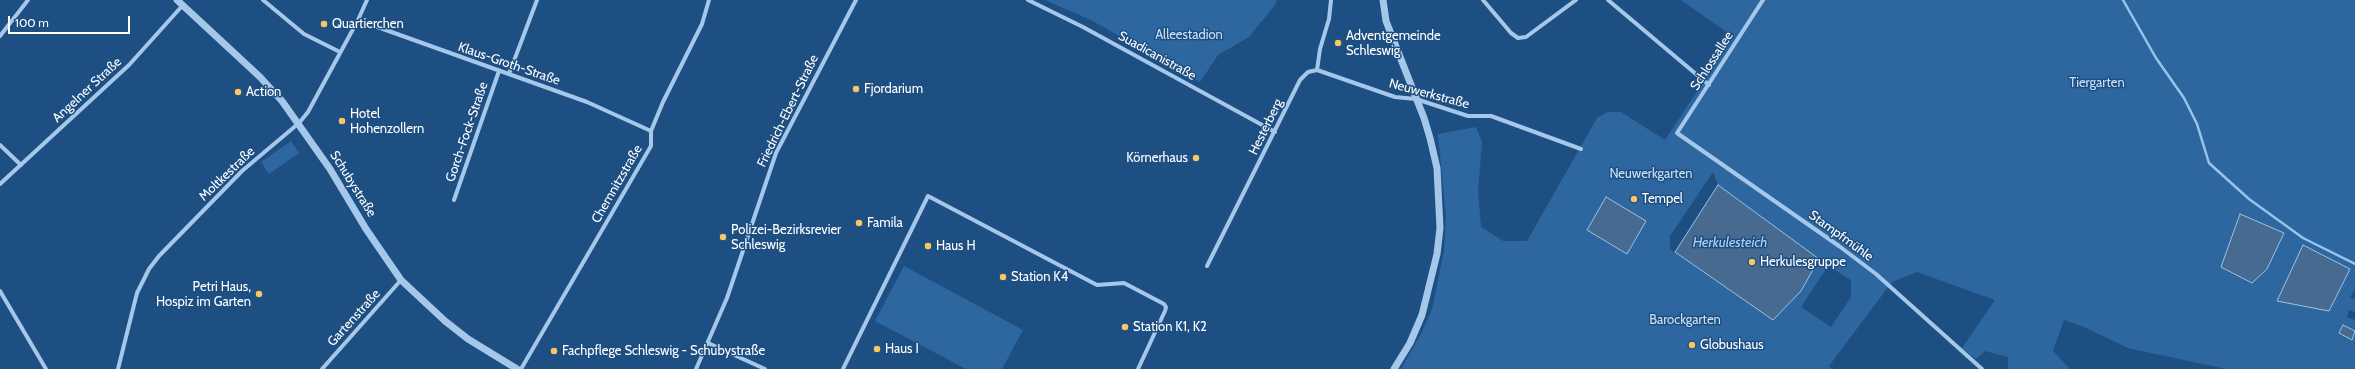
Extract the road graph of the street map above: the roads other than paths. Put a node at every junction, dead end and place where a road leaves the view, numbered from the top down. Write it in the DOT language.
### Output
graph roads {
  1 [pos="28,0"];
  2 [pos="263,0"];
  3 [pos="367,0"];
  4 [pos="537,0"];
  5 [pos="708,0"];
  6 [pos="856,0"];
  7 [pos="1028,0"];
  8 [pos="1331,0"];
  9 [pos="1383,0"];
  10 [pos="1483,0"];
  11 [pos="1576,0"];
  12 [pos="1608,0"];
  13 [pos="1763,0"];
  14 [pos="180,2"];
  15 [pos="358,20"];
  16 [pos="0,36"];
  17 [pos="340,52"];
  18 [pos="1318,70"];
  19 [pos="500,71"];
  20 [pos="509,74"];
  21 [pos="1709,85"];
  22 [pos="1416,99"];
  23 [pos="299,123"];
  24 [pos="651,131"];
  25 [pos="1275,132"];
  26 [pos="1678,133"];
  27 [pos="0,145"];
  28 [pos="1580,149"];
  29 [pos="21,165"];
  30 [pos="0,184"];
  31 [pos="454,200"];
  32 [pos="1207,266"];
  33 [pos="401,280"];
  34 [pos="0,291"];
  35 [pos="708,343"];
  36 [pos="46,369"];
  37 [pos="118,369"];
  38 [pos="322,369"];
  39 [pos="517,369"];
  40 [pos="521,369"];
  41 [pos="696,369"];
  42 [pos="765,369"];
  43 [pos="843,369"];
  44 [pos="1138,369"];
  45 [pos="1394,369"];
  46 [pos="1982,369"];
  1 -- 16 [label="street"];
  2 -- 17 [label="street"];
  3 -- 15 [label="street, Moltkestraße"];
  4 -- 20 [label="street"];
  5 -- 24 [label="street, Chemnitzstraße"];
  6 -- 35 [label="street, Friedrich-Ebert-Straße"];
  7 -- 25 [label="street, Suadicanistraße"];
  8 -- 18 [label="street"];
  9 -- 22 [label="street"];
  10 -- 11 [label="street"];
  12 -- 21 [label="street"];
  13 -- 21 [label="street, Schlossallee"];
  14 -- 23 [label="street, Schubystraße"];
  14 -- 29 [label="street, Angelner Straße"];
  15 -- 17 [label="street, Moltkestraße"];
  15 -- 19 [label="street, Klaus-Groth-Straße"];
  17 -- 23 [label="street, Moltkestraße"];
  18 -- 22 [label="street, Neuwerkstraße"];
  18 -- 25 [label="street, Hesterberg"];
  19 -- 20 [label="street, Klaus-Groth-Straße"];
  19 -- 31 [label="street, Gorch-Fock-Straße"];
  20 -- 24 [label="street, Klaus-Groth-Straße"];
  21 -- 26 [label="street, Schlossallee"];
  22 -- 28 [label="street, Neuwerkstraße"];
  22 -- 45 [label="street"];
  23 -- 33 [label="street, Schubystraße"];
  23 -- 37 [label="street, Moltkestraße"];
  24 -- 40 [label="street, Chemnitzstraße"];
  25 -- 32 [label="street, Hesterberg"];
  26 -- 46 [label="street, Stampfmühle"];
  27 -- 29 [label="street"];
  29 -- 30 [label="street, Angelner Straße"];
  33 -- 38 [label="street, Gartenstraße"];
  33 -- 39 [label="street, Schubystraße"];
  34 -- 36 [label="street"];
  35 -- 41 [label="street, Friedrich-Ebert-Straße"];
  35 -- 42 [label="street"];
  43 -- 44 [label="street"];
}
